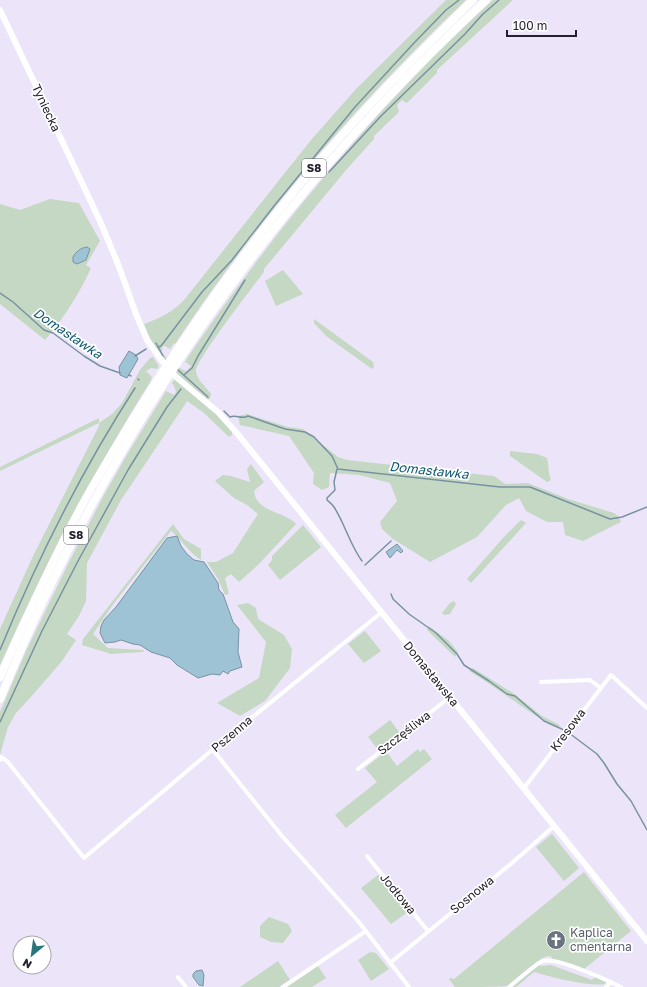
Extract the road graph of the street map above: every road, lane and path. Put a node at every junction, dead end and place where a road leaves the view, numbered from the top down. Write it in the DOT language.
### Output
graph roads {
  1 [pos="473,0"];
  2 [pos="486,0"];
  3 [pos="0,12"];
  4 [pos="177,356"];
  5 [pos="164,376"];
  6 [pos="213,408"];
  7 [pos="382,612"];
  8 [pos="0,677"];
  9 [pos="541,682"];
  10 [pos="601,688"];
  11 [pos="450,697"];
  12 [pos="0,699"];
  13 [pos="647,708"];
  14 [pos="213,750"];
  15 [pos="0,760"];
  16 [pos="358,769"];
  17 [pos="524,788"];
  18 [pos="554,826"];
  19 [pos="367,856"];
  20 [pos="428,931"];
  21 [pos="366,932"];
  22 [pos="647,941"];
  23 [pos="390,963"];
  24 [pos="178,978"];
  25 [pos="611,982"];
  26 [pos="186,987"];
  27 [pos="283,987"];
  28 [pos="409,987"];
  29 [pos="509,987"];
  30 [pos="606,987"];
  31 [pos="621,987"];
  1 -- 4 [label="highway, S8"];
  2 -- 4 [label="highway, S8"];
  3 -- 6 [label="street, Tyniecka"];
  4 -- 5 [label="highway, S8"];
  5 -- 8 [label="highway, S8"];
  5 -- 12 [label="highway, S8"];
  6 -- 7 [label="street, Domasławska"];
  7 -- 11 [label="street, Domasławska"];
  7 -- 14 [label="street, Pszenna"];
  9 -- 10 [label="street"];
  10 -- 13 [label="street, Kresowa"];
  10 -- 17 [label="street, Kresowa"];
  11 -- 16 [label="street, Szczęśliwa"];
  11 -- 17 [label="street, Domasławska"];
  14 -- 15 [label="street, Pszenna"];
  14 -- 21 [label="street"];
  17 -- 18 [label="street, Domasławska"];
  18 -- 20 [label="street, Sosnowa"];
  18 -- 22 [label="street, Domasławska"];
  19 -- 20 [label="street, Jodłowa"];
  20 -- 23 [label="street, Sosnowa"];
  21 -- 23 [label="street"];
  21 -- 27 [label="street"];
  23 -- 28 [label="street"];
  24 -- 26 [label="street"];
  25 -- 29 [label="street"];
  25 -- 30 [label="street"];
  25 -- 31 [label="street"];
}
